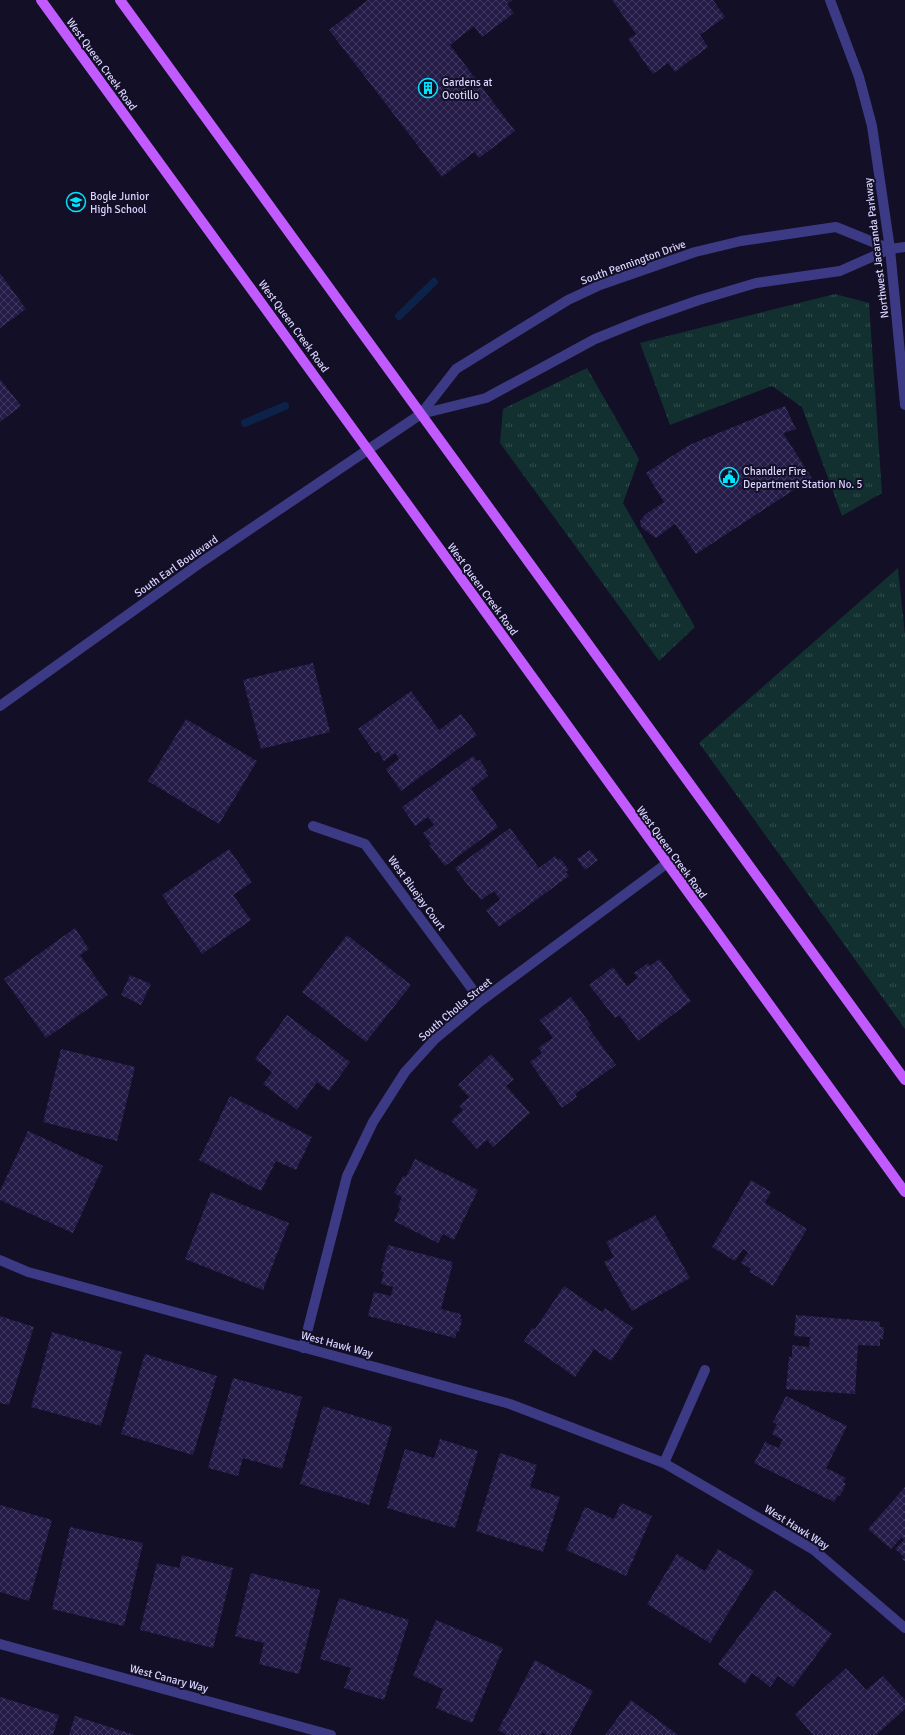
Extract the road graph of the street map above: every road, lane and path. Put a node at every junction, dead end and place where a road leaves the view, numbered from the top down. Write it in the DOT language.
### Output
graph roads {
  1 [pos="40,0"];
  2 [pos="120,0"];
  3 [pos="830,0"];
  4 [pos="905,247"];
  5 [pos="890,249"];
  6 [pos="905,405"];
  7 [pos="421,414"];
  8 [pos="369,449"];
  9 [pos="0,706"];
  10 [pos="313,826"];
  11 [pos="666,864"];
  12 [pos="481,1001"];
  13 [pos="905,1080"];
  14 [pos="905,1192"];
  15 [pos="0,1260"];
  16 [pos="303,1348"];
  17 [pos="705,1370"];
  18 [pos="664,1463"];
  19 [pos="905,1628"];
  20 [pos="0,1644"];
  21 [pos="331,1735"];
  1 -- 8 [label="main road, West Queen Creek Road"];
  2 -- 7 [label="main road"];
  3 -- 5 [label="street, Northwest Jacaranda Parkway"];
  4 -- 5 [label="street, South Pennington Drive"];
  5 -- 6 [label="street, Northwest Jacaranda Parkway"];
  5 -- 7 [label="street, South Pennington Drive"];
  5 -- 7 [label="street, South Pennington Drive"];
  7 -- 8 [label="street, South Pennington Drive"];
  7 -- 13 [label="main road"];
  8 -- 9 [label="street, South Earl Boulevard"];
  8 -- 11 [label="main road, West Queen Creek Road"];
  10 -- 12 [label="street, West Bluejay Court"];
  11 -- 12 [label="street, South Cholla Street"];
  11 -- 14 [label="main road, West Queen Creek Road"];
  12 -- 16 [label="street, South Cholla Street"];
  15 -- 16 [label="street, West Hawk Way"];
  16 -- 18 [label="street, West Hawk Way"];
  17 -- 18 [label="street"];
  18 -- 19 [label="street, West Hawk Way"];
  20 -- 21 [label="street, West Canary Way"];
}
